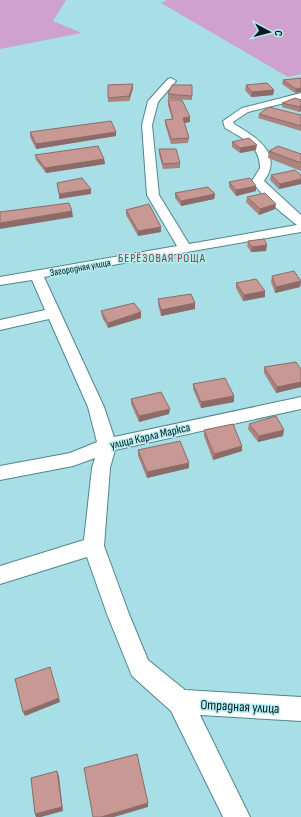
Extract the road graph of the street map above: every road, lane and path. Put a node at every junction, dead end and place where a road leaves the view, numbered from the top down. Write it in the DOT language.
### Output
graph roads {
  1 [pos="171,81"];
  2 [pos="301,96"];
  3 [pos="301,222"];
  4 [pos="301,228"];
  5 [pos="185,248"];
  6 [pos="36,274"];
  7 [pos="0,281"];
  8 [pos="54,313"];
  9 [pos="0,325"];
  10 [pos="301,403"];
  11 [pos="107,445"];
  12 [pos="0,473"];
  13 [pos="94,546"];
  14 [pos="0,575"];
  15 [pos="180,702"];
  16 [pos="301,709"];
  17 [pos="237,817"];
  1 -- 5 [label="street"];
  2 -- 3 [label="street"];
  4 -- 5 [label="street, Загородная улица"];
  5 -- 6 [label="street, Загородная улица"];
  6 -- 7 [label="street, Загородная улица"];
  6 -- 8 [label="street"];
  8 -- 9 [label="street"];
  8 -- 11 [label="street"];
  10 -- 11 [label="street, улица Карла Маркса"];
  11 -- 12 [label="street, улица Карла Маркса"];
  11 -- 13 [label="street"];
  13 -- 14 [label="street"];
  13 -- 15 [label="street"];
  15 -- 16 [label="street, Отрадная улица"];
  15 -- 17 [label="street"];
}
